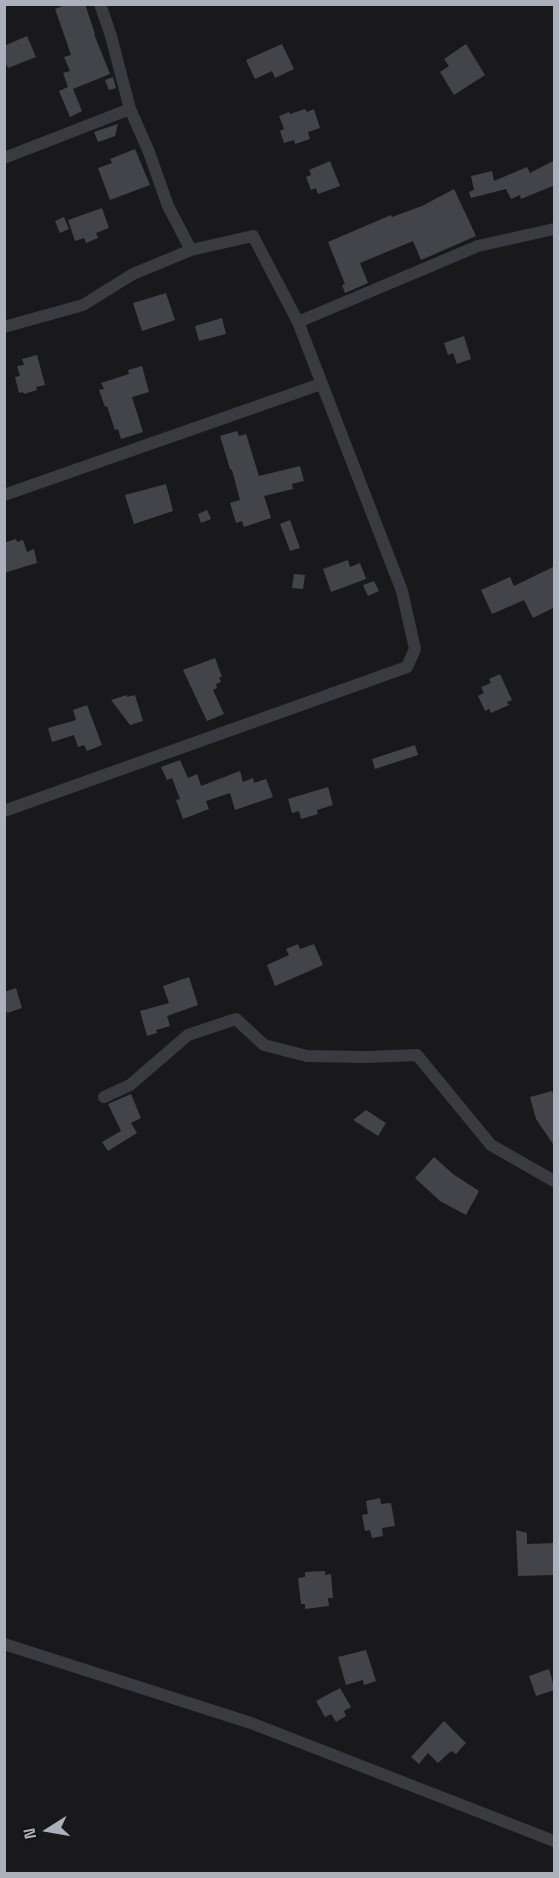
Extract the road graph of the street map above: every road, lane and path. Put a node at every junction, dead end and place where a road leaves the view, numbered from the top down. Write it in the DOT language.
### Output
graph roads {
  1 [pos="100,4"];
  2 [pos="130,109"];
  3 [pos="4,158"];
  4 [pos="555,229"];
  5 [pos="191,250"];
  6 [pos="297,322"];
  7 [pos="4,327"];
  8 [pos="321,384"];
  9 [pos="4,495"];
  10 [pos="4,811"];
  11 [pos="104,1097"];
  12 [pos="555,1181"];
  13 [pos="4,1644"];
  14 [pos="555,1841"];
  1 -- 2 [label="street"];
  2 -- 3 [label="street"];
  2 -- 5 [label="street"];
  4 -- 6 [label="street"];
  5 -- 6 [label="street"];
  5 -- 7 [label="street"];
  6 -- 8 [label="street"];
  8 -- 9 [label="street"];
  8 -- 10 [label="street"];
  11 -- 12 [label="street"];
  13 -- 14 [label="street"];
}
